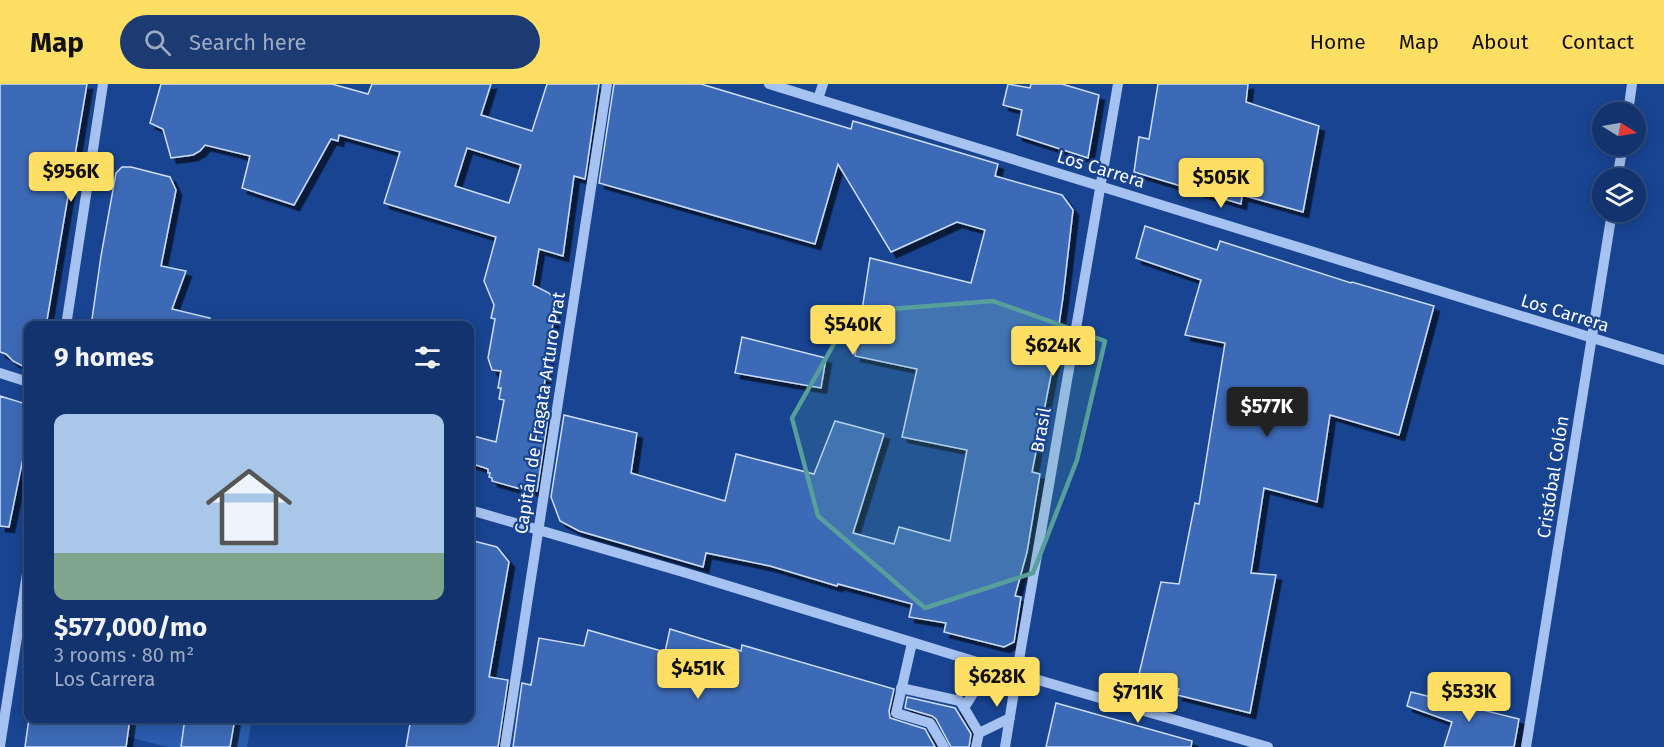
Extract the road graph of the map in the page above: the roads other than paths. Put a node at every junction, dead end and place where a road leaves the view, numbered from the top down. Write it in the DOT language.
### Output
graph roads {
  1 [pos="103,84"];
  2 [pos="607,84"];
  3 [pos="769,84"];
  4 [pos="823,84"];
  5 [pos="1118,84"];
  6 [pos="1632,84"];
  7 [pos="818,99"];
  8 [pos="1629,102"];
  9 [pos="1100,186"];
  10 [pos="1610,222"];
  11 [pos="67,321"];
  12 [pos="1592,338"];
  13 [pos="1664,360"];
  14 [pos="0,373"];
  15 [pos="24,381"];
  16 [pos="474,511"];
  17 [pos="539,530"];
  18 [pos="24,593"];
  19 [pos="912,643"];
  20 [pos="990,666"];
  21 [pos="1017,674"];
  22 [pos="902,688"];
  23 [pos="964,708"];
  24 [pos="1010,718"];
  25 [pos="979,733"];
  26 [pos="0,746"];
  27 [pos="505,747"];
  28 [pos="944,747"];
  29 [pos="976,747"];
  30 [pos="1005,747"];
  31 [pos="1268,747"];
  32 [pos="1526,747"];
  1 -- 11 [label="street"];
  2 -- 17 [label="street, Capitán de Fragata Arturo Prat"];
  3 -- 7 [label="street, Los Carrera"];
  4 -- 7 [label="street"];
  5 -- 9 [label="street, Brasil"];
  6 -- 8 [label="street"];
  7 -- 9 [label="street, Los Carrera"];
  9 -- 12 [label="street, Los Carrera"];
  9 -- 21 [label="street, Brasil"];
  10 -- 12 [label="street, Cristóbal Colón"];
  12 -- 13 [label="street, Los Carrera"];
  12 -- 32 [label="street, Cristóbal Colón"];
  14 -- 15 [label="street"];
  16 -- 17 [label="street"];
  17 -- 19 [label="street"];
  17 -- 27 [label="street, Capitán de Fragata Arturo Prat"];
  18 -- 26 [label="street"];
  19 -- 20 [label="street"];
  19 -- 22 [label="street"];
  20 -- 21 [label="street"];
  20 -- 23 [label="street"];
  21 -- 24 [label="street, Brasil"];
  21 -- 31 [label="street"];
  22 -- 23 [label="street"];
  22 -- 28 [label="street"];
  23 -- 25 [label="street"];
  24 -- 25 [label="street"];
  24 -- 30 [label="street, Brasil"];
  25 -- 29 [label="street"];
}
